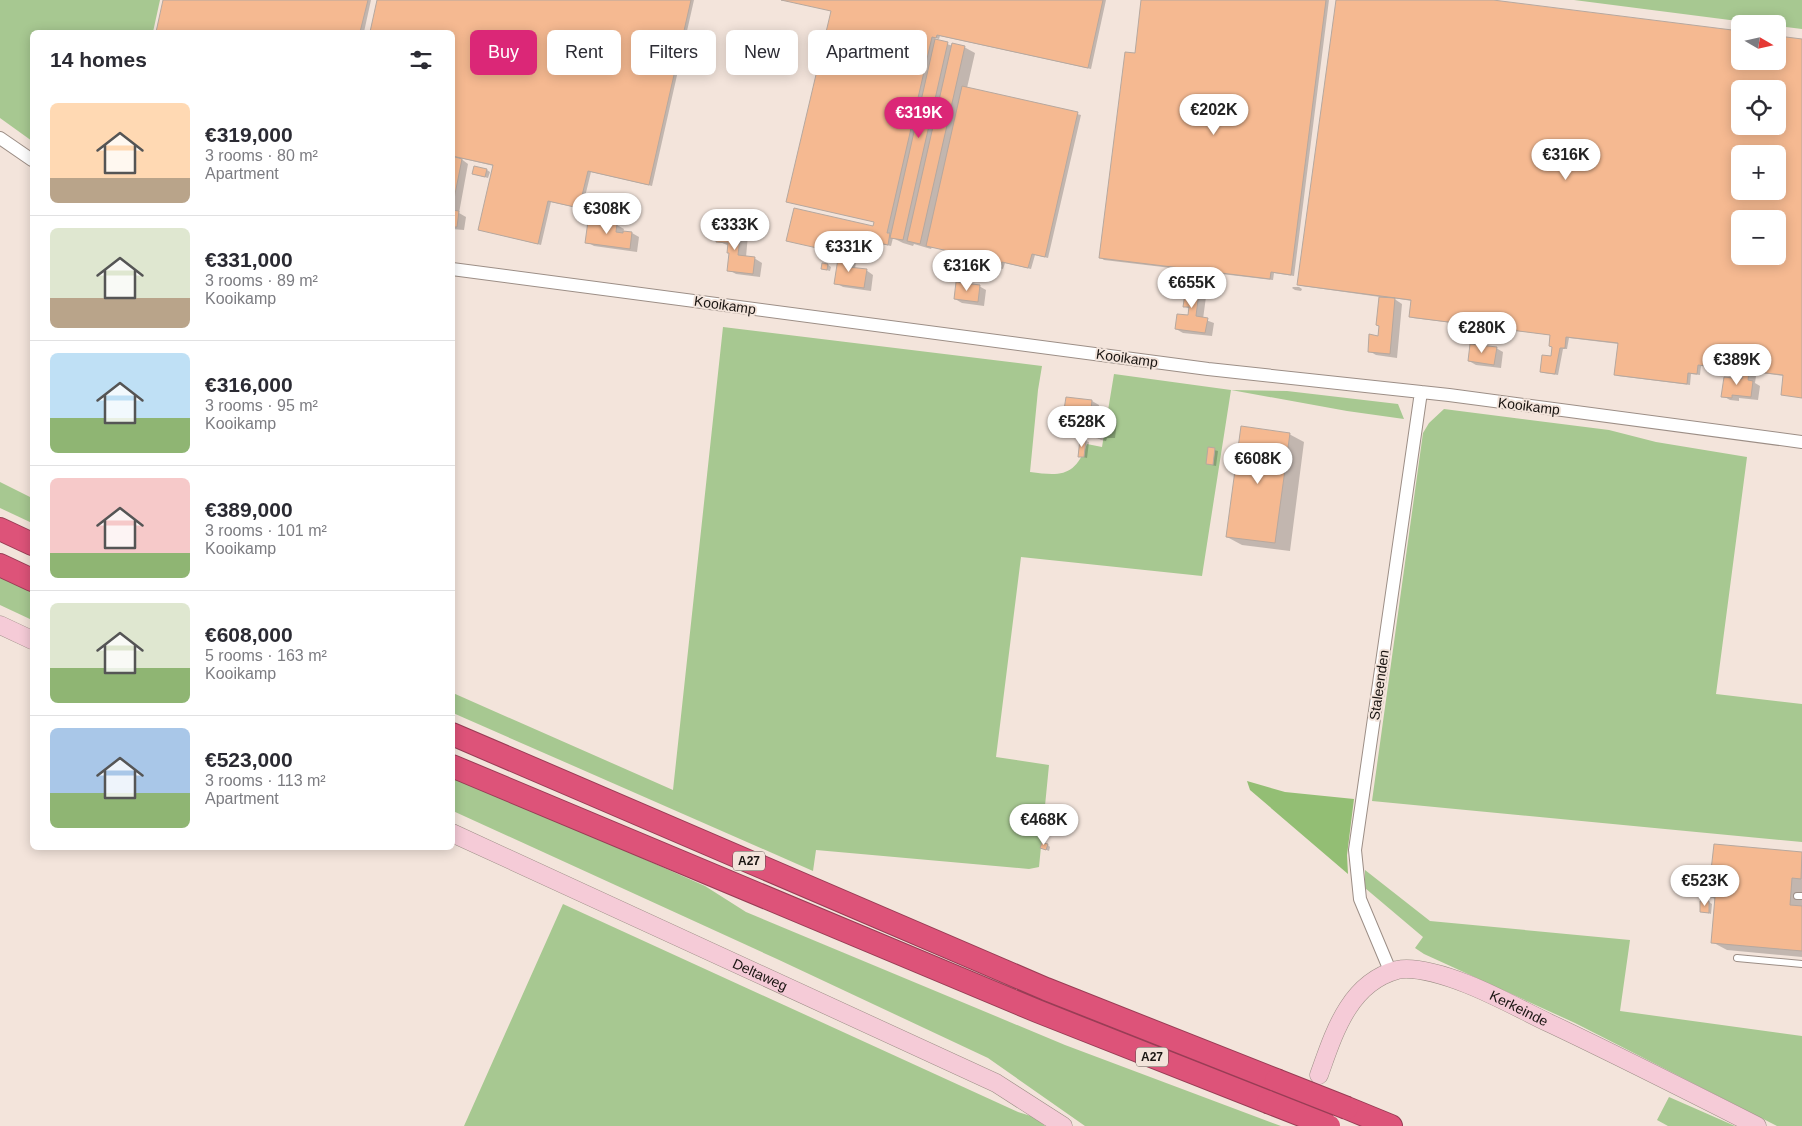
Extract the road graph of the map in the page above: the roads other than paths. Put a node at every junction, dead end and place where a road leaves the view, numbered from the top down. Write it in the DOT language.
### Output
graph roads {
  1 [pos="0,138"];
  2 [pos="30,159"];
  3 [pos="455,269"];
  4 [pos="1421,392"];
  5 [pos="1802,442"];
  6 [pos="0,529"];
  7 [pos="30,543"];
  8 [pos="0,565"];
  9 [pos="30,579"];
  10 [pos="0,625"];
  11 [pos="30,639"];
  12 [pos="455,735"];
  13 [pos="455,767"];
  14 [pos="455,834"];
  15 [pos="1737,958"];
  16 [pos="1802,964"];
  17 [pos="1391,973"];
  18 [pos="1319,1075"];
  19 [pos="1062,1126"];
  20 [pos="1329,1126"];
  21 [pos="1391,1126"];
  22 [pos="1757,1126"];
  1 -- 2 [label="street"];
  3 -- 4 [label="street, Kooikamp"];
  4 -- 5 [label="street, Kooikamp"];
  4 -- 17 [label="street, Staleenden"];
  6 -- 7 [label="highway"];
  8 -- 9 [label="highway"];
  10 -- 11 [label="street"];
  12 -- 21 [label="highway, A27, bridge"];
  13 -- 20 [label="highway, A27, bridge"];
  14 -- 19 [label="street, Deltaweg"];
  15 -- 16 [label="lane"];
  17 -- 18 [label="street, Kerkeinde"];
  17 -- 22 [label="street, Kerkeinde"];
}
